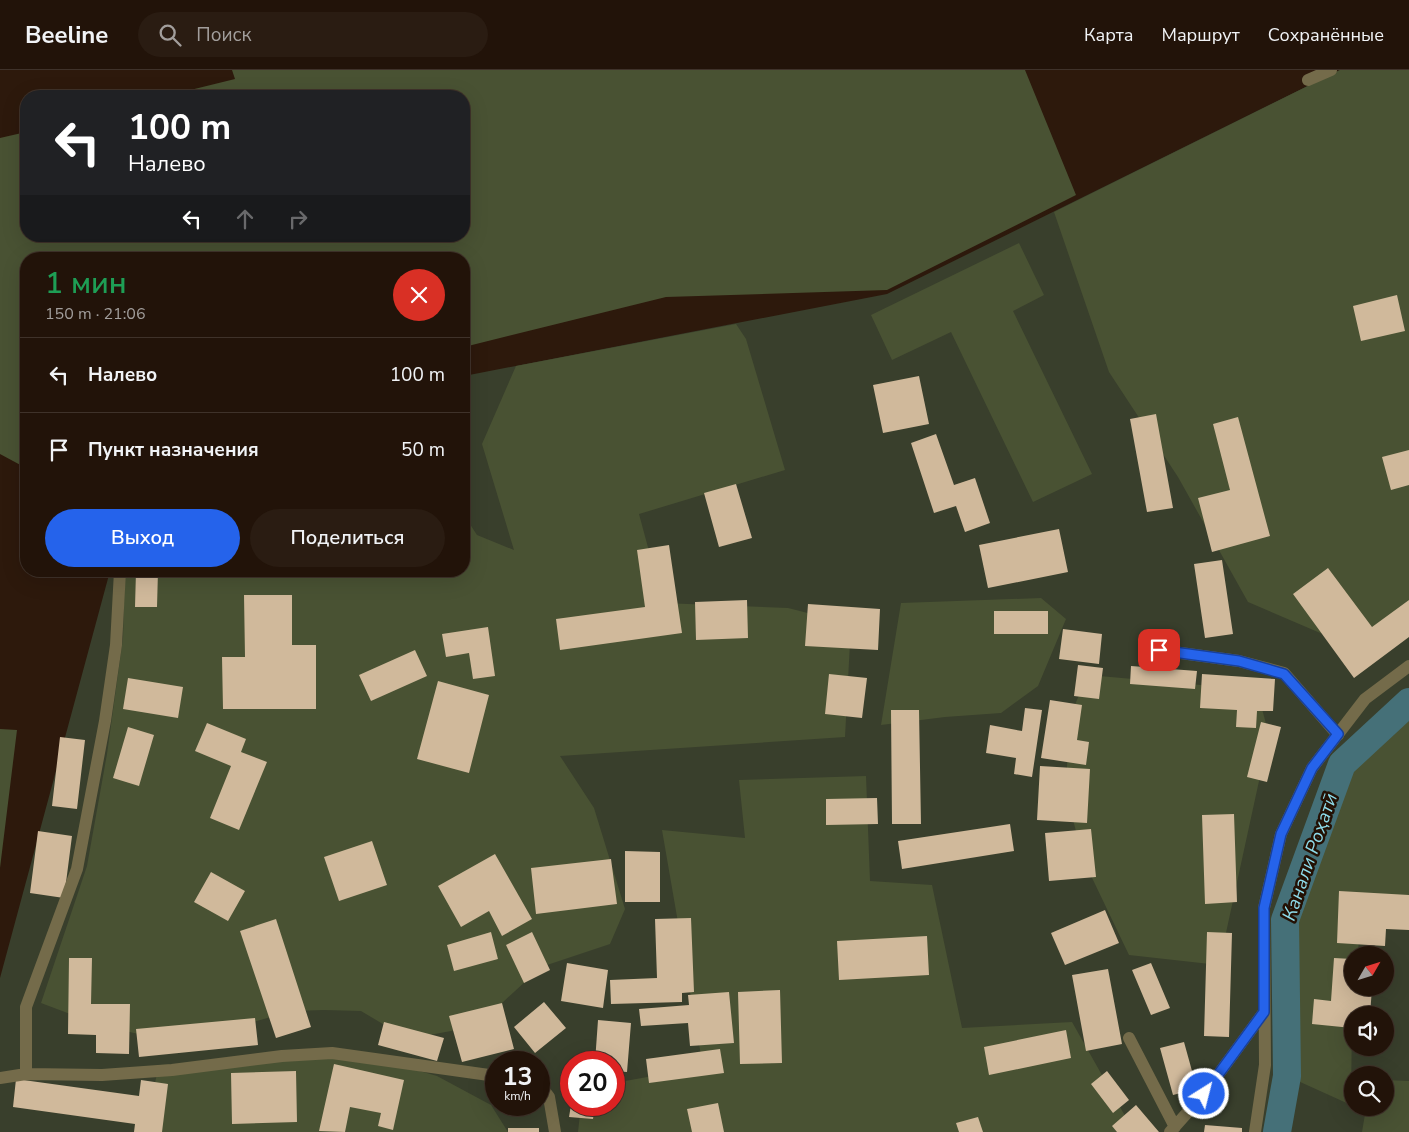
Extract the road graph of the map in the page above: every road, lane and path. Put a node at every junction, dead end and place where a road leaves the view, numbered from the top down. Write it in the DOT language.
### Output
graph roads {
  1 [pos="1331,70"];
  2 [pos="1308,80"];
  3 [pos="120,577"];
  4 [pos="1159,650"];
  5 [pos="1409,666"];
  6 [pos="1338,734"];
  7 [pos="1264,1012"];
  8 [pos="1129,1038"];
  9 [pos="26,1074"];
  10 [pos="485,1074"];
  11 [pos="0,1078"];
  12 [pos="550,1103"];
  13 [pos="1173,1130"];
  14 [pos="555,1132"];
  15 [pos="1256,1132"];
  1 -- 2 [label="street"];
  3 -- 9 [label="street"];
  4 -- 6 [label="street"];
  5 -- 6 [label="street"];
  6 -- 7 [label="street"];
  7 -- 13 [label="street"];
  7 -- 15 [label="street"];
  8 -- 13 [label="street"];
  9 -- 10 [label="street"];
  9 -- 11 [label="street"];
  12 -- 14 [label="street"];
}
